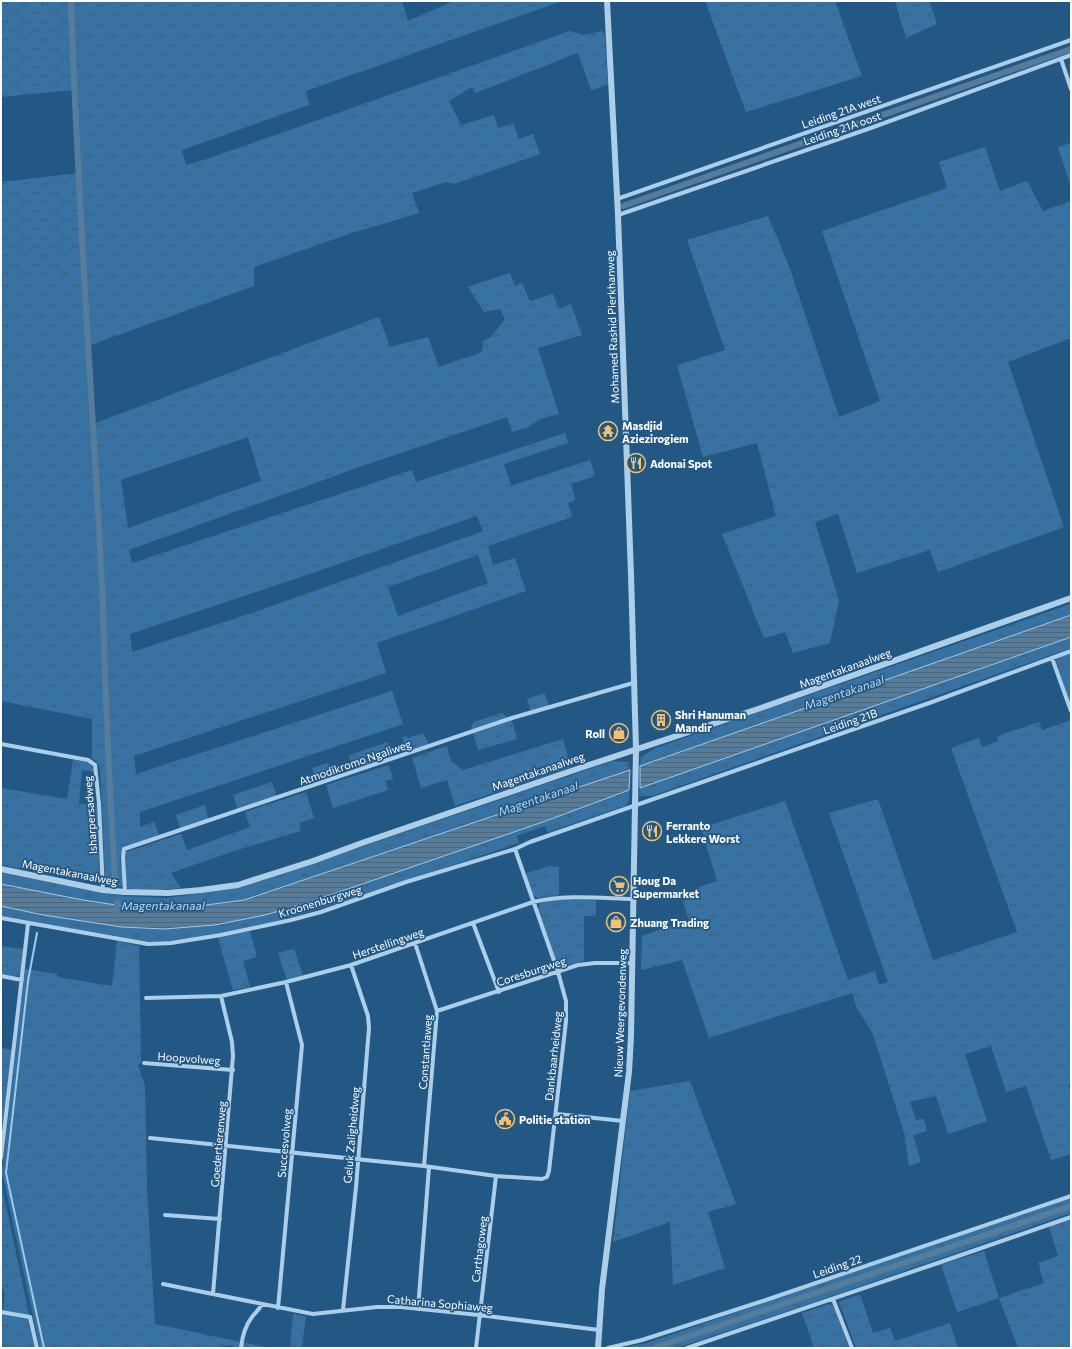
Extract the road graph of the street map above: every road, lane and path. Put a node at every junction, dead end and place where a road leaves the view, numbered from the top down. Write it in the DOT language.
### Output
graph roads {
  1 [pos="607,1"];
  2 [pos="1071,40"];
  3 [pos="1071,55"];
  4 [pos="1061,59"];
  5 [pos="1071,90"];
  6 [pos="617,199"];
  7 [pos="618,215"];
  8 [pos="1071,598"];
  9 [pos="1071,651"];
  10 [pos="1052,658"];
  11 [pos="634,683"];
  12 [pos="1071,711"];
  13 [pos="1,744"];
  14 [pos="636,749"];
  15 [pos="634,806"];
  16 [pos="515,849"];
  17 [pos="1,869"];
  18 [pos="103,890"];
  19 [pos="125,892"];
  20 [pos="633,899"];
  21 [pos="533,902"];
  22 [pos="1,918"];
  23 [pos="474,923"];
  24 [pos="28,924"];
  25 [pos="415,943"];
  26 [pos="632,963"];
  27 [pos="351,965"];
  28 [pos="558,972"];
  29 [pos="1,976"];
  30 [pos="22,980"];
  31 [pos="286,982"];
  32 [pos="499,992"];
  33 [pos="221,996"];
  34 [pos="146,998"];
  35 [pos="438,1011"];
  36 [pos="144,1064"];
  37 [pos="233,1070"];
  38 [pos="556,1114"];
  39 [pos="623,1121"];
  40 [pos="150,1138"];
  41 [pos="227,1146"];
  42 [pos="292,1153"];
  43 [pos="1,1158"];
  44 [pos="357,1159"];
  45 [pos="426,1166"];
  46 [pos="496,1176"];
  47 [pos="1071,1196"];
  48 [pos="164,1215"];
  49 [pos="1071,1217"];
  50 [pos="220,1219"];
  51 [pos="163,1284"];
  52 [pos="213,1294"];
  53 [pos="833,1299"];
  54 [pos="262,1304"];
  55 [pos="278,1308"];
  56 [pos="418,1308"];
  57 [pos="343,1310"];
  58 [pos="1,1312"];
  59 [pos="479,1315"];
  60 [pos="599,1330"];
  61 [pos="37,1348"];
  62 [pos="241,1348"];
  63 [pos="476,1348"];
  64 [pos="598,1348"];
  65 [pos="608,1348"];
  66 [pos="687,1348"];
  67 [pos="852,1348"];
  1 -- 6 [label="street, Mohamed Rashid Pierkhanweg"];
  2 -- 6 [label="street, Leiding 21A west"];
  3 -- 4 [label="street, Leiding 21A oost"];
  4 -- 5 [label="street"];
  4 -- 7 [label="street, Leiding 21A oost"];
  6 -- 7 [label="street, Mohamed Rashid Pierkhanweg"];
  7 -- 11 [label="street, Mohamed Rashid Pierkhanweg"];
  8 -- 14 [label="street, Magentakanaalweg"];
  9 -- 10 [label="street, Leiding 21B"];
  10 -- 12 [label="street"];
  10 -- 15 [label="street, Leiding 21B"];
  11 -- 14 [label="street, Mohamed Rashid Pierkhanweg"];
  11 -- 19 [label="street, Atmodikromo Ngaliweg"];
  13 -- 18 [label="street, Isharpersadweg"];
  14 -- 15 [label="street, Nieuw Weergevondenweg"];
  14 -- 19 [label="street, Magentakanaalweg"];
  15 -- 16 [label="street, Kroonenburgweg"];
  15 -- 20 [label="street, Nieuw Weergevondenweg"];
  16 -- 21 [label="street, Dankbaarheidweg"];
  16 -- 24 [label="street, Kroonenburgweg"];
  17 -- 18 [label="street, Magentakanaalweg"];
  18 -- 19 [label="street, Magentakanaalweg"];
  20 -- 21 [label="street, Herstellingweg"];
  20 -- 26 [label="street, Nieuw Weergevondenweg"];
  21 -- 23 [label="street, Herstellingweg"];
  21 -- 28 [label="street, Dankbaarheidweg"];
  22 -- 24 [label="street, Kroonenburgweg"];
  23 -- 25 [label="street, Herstellingweg"];
  23 -- 32 [label="street"];
  24 -- 30 [label="street"];
  25 -- 27 [label="street, Herstellingweg"];
  25 -- 35 [label="street, Constantiaweg"];
  26 -- 28 [label="street, Coresburgweg"];
  26 -- 39 [label="street, Nieuw Weergevondenweg"];
  27 -- 31 [label="street, Herstellingweg"];
  27 -- 44 [label="street, Geluk Zaligheidweg"];
  28 -- 32 [label="street, Coresburgweg"];
  28 -- 38 [label="street, Dankbaarheidweg"];
  29 -- 30 [label="street"];
  30 -- 43 [label="street"];
  31 -- 33 [label="street, Herstellingweg"];
  31 -- 42 [label="street, Succesvolweg"];
  32 -- 35 [label="street, Coresburgweg"];
  33 -- 34 [label="street, Herstellingweg"];
  33 -- 37 [label="street, Goedertierenweg"];
  35 -- 45 [label="street, Constantiaweg"];
  36 -- 37 [label="street, Hoopvolweg"];
  37 -- 41 [label="street, Goedertierenweg"];
  38 -- 39 [label="street"];
  38 -- 46 [label="street, Dankbaarheidweg"];
  39 -- 60 [label="street, Nieuw Weergevondenweg"];
  40 -- 41 [label="street"];
  41 -- 42 [label="street"];
  41 -- 50 [label="street, Goedertierenweg"];
  42 -- 44 [label="street"];
  42 -- 55 [label="street, Succesvolweg"];
  44 -- 45 [label="street"];
  44 -- 57 [label="street, Geluk Zaligheidweg"];
  45 -- 46 [label="street"];
  45 -- 56 [label="street, Constantiaweg"];
  46 -- 59 [label="street, Carthagoweg"];
  47 -- 65 [label="street, Leiding 22"];
  48 -- 50 [label="street"];
  49 -- 53 [label="street"];
  50 -- 52 [label="street, Goedertierenweg"];
  51 -- 52 [label="street, Catharina Sophiaweg"];
  52 -- 54 [label="street, Catharina Sophiaweg"];
  53 -- 66 [label="street"];
  53 -- 67 [label="street"];
  54 -- 55 [label="street, Catharina Sophiaweg"];
  54 -- 62 [label="street"];
  55 -- 57 [label="street, Catharina Sophiaweg"];
  56 -- 57 [label="street, Catharina Sophiaweg"];
  56 -- 59 [label="street, Catharina Sophiaweg"];
  58 -- 61 [label="street"];
  59 -- 60 [label="street, Catharina Sophiaweg"];
  59 -- 63 [label="street, Carthagoweg"];
  60 -- 64 [label="street, Nieuw Weergevondenweg"];
}
